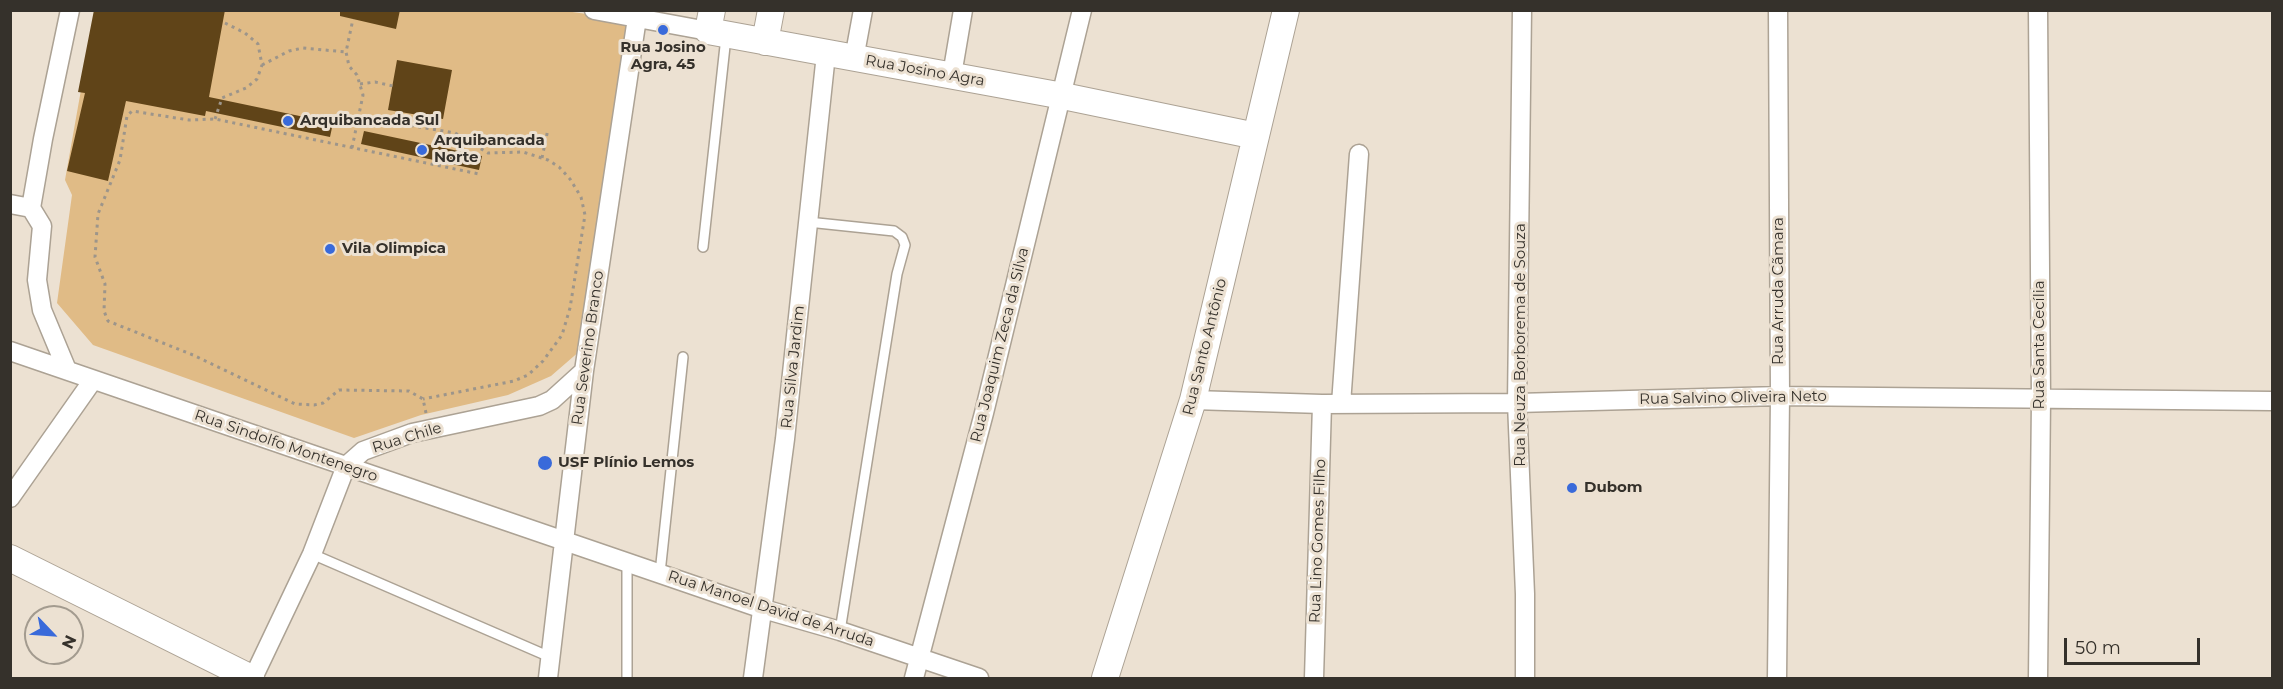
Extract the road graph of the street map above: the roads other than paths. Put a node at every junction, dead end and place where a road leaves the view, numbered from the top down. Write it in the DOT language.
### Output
graph roads {
  1 [pos="70,10"];
  2 [pos="594,10"];
  3 [pos="771,10"];
  4 [pos="863,10"];
  5 [pos="963,10"];
  6 [pos="1082,10"];
  7 [pos="1286,10"];
  8 [pos="1522,10"];
  9 [pos="1778,10"];
  10 [pos="2038,10"];
  11 [pos="637,18"];
  12 [pos="716,25"];
  13 [pos="765,42"];
  14 [pos="826,54"];
  15 [pos="854,59"];
  16 [pos="952,75"];
  17 [pos="1063,96"];
  18 [pos="1256,136"];
  19 [pos="1359,154"];
  20 [pos="10,204"];
  21 [pos="31,208"];
  22 [pos="808,222"];
  23 [pos="703,247"];
  24 [pos="10,351"];
  25 [pos="683,357"];
  26 [pos="68,370"];
  27 [pos="584,371"];
  28 [pos="93,380"];
  29 [pos="1780,396"];
  30 [pos="1193,400"];
  31 [pos="2041,400"];
  32 [pos="2272,401"];
  33 [pos="1517,403"];
  34 [pos="1332,404"];
  35 [pos="346,466"];
  36 [pos="10,498"];
  37 [pos="563,539"];
  38 [pos="312,554"];
  39 [pos="10,558"];
  40 [pos="627,562"];
  41 [pos="660,573"];
  42 [pos="760,608"];
  43 [pos="840,631"];
  44 [pos="550,657"];
  45 [pos="919,657"];
  46 [pos="252,678"];
  47 [pos="548,678"];
  48 [pos="627,678"];
  49 [pos="753,678"];
  50 [pos="914,678"];
  51 [pos="979,678"];
  52 [pos="1105,678"];
  53 [pos="1314,678"];
  54 [pos="1525,678"];
  55 [pos="1778,678"];
  56 [pos="2038,678"];
  1 -- 21 [label="street"];
  2 -- 11 [label="street, Rua Josino Agra"];
  3 -- 13 [label="main road"];
  4 -- 15 [label="street"];
  5 -- 16 [label="street"];
  6 -- 17 [label="street, Rua Joaquim Zeca da Silva"];
  7 -- 18 [label="main road, Rua Santo Antônio"];
  8 -- 33 [label="street, Rua Neuza Borborema de Souza"];
  9 -- 29 [label="street, Rua Arruda Cãmara"];
  10 -- 31 [label="street, Rua Santa Cecília"];
  11 -- 12 [label="street, Rua Josino Agra"];
  11 -- 27 [label="street, Rua Severino Branco"];
  12 -- 13 [label="main road, Rua Josino Agra"];
  12 -- 23 [label="lane"];
  13 -- 14 [label="main road, Rua Josino Agra"];
  14 -- 15 [label="main road, Rua Josino Agra"];
  14 -- 22 [label="street, Rua Silva Jardim"];
  15 -- 16 [label="main road, Rua Josino Agra"];
  16 -- 17 [label="main road, Rua Josino Agra"];
  17 -- 18 [label="main road, Rua Josino Agra"];
  17 -- 45 [label="street, Rua Joaquim Zeca da Silva"];
  18 -- 30 [label="main road, Rua Santo Antônio"];
  19 -- 34 [label="street, Rua Lino Gomes Filho"];
  20 -- 21 [label="street"];
  21 -- 26 [label="street"];
  22 -- 42 [label="street, Rua Silva Jardim"];
  22 -- 43 [label="lane"];
  24 -- 26 [label="street, Rua Sindolfo Montenegro"];
  25 -- 41 [label="lane"];
  26 -- 28 [label="street, Rua Sindolfo Montenegro"];
  27 -- 35 [label="street, Rua Chile"];
  27 -- 37 [label="street, Rua Severino Branco"];
  28 -- 35 [label="street, Rua Sindolfo Montenegro"];
  28 -- 36 [label="street"];
  29 -- 31 [label="street, Rua Salvino Oliveira Neto"];
  29 -- 33 [label="street, Rua Salvino Oliveira Neto"];
  29 -- 55 [label="street, Rua Arruda Cãmara"];
  30 -- 34 [label="street, Rua Salvino Oliveira Neto"];
  30 -- 52 [label="main road, Rua Santo Antônio"];
  31 -- 32 [label="street, Rua Salvino Oliveira Neto"];
  31 -- 56 [label="street, Rua Santa Cecília"];
  33 -- 34 [label="street, Rua Salvino Oliveira Neto"];
  33 -- 54 [label="street, Rua Neuza Borborema de Souza"];
  34 -- 53 [label="street, Rua Lino Gomes Filho"];
  35 -- 37 [label="street, Rua Sindolfo Montenegro"];
  35 -- 38 [label="street"];
  37 -- 40 [label="street, Rua Manoel David de Arruda"];
  37 -- 44 [label="street, Rua Severino Branco"];
  38 -- 44 [label="lane"];
  38 -- 46 [label="street"];
  39 -- 46 [label="main road"];
  40 -- 41 [label="street, Rua Manoel David de Arruda"];
  40 -- 48 [label="lane"];
  41 -- 42 [label="street, Rua Manoel David de Arruda"];
  42 -- 43 [label="street, Rua Manoel David de Arruda"];
  42 -- 49 [label="street, Rua Silva Jardim"];
  43 -- 45 [label="street, Rua Manoel David de Arruda"];
  44 -- 47 [label="street, Rua Severino Branco"];
  45 -- 50 [label="street, Rua Joaquim Zeca da Silva"];
  45 -- 51 [label="street, Rua Manoel David de Arruda"];
}
